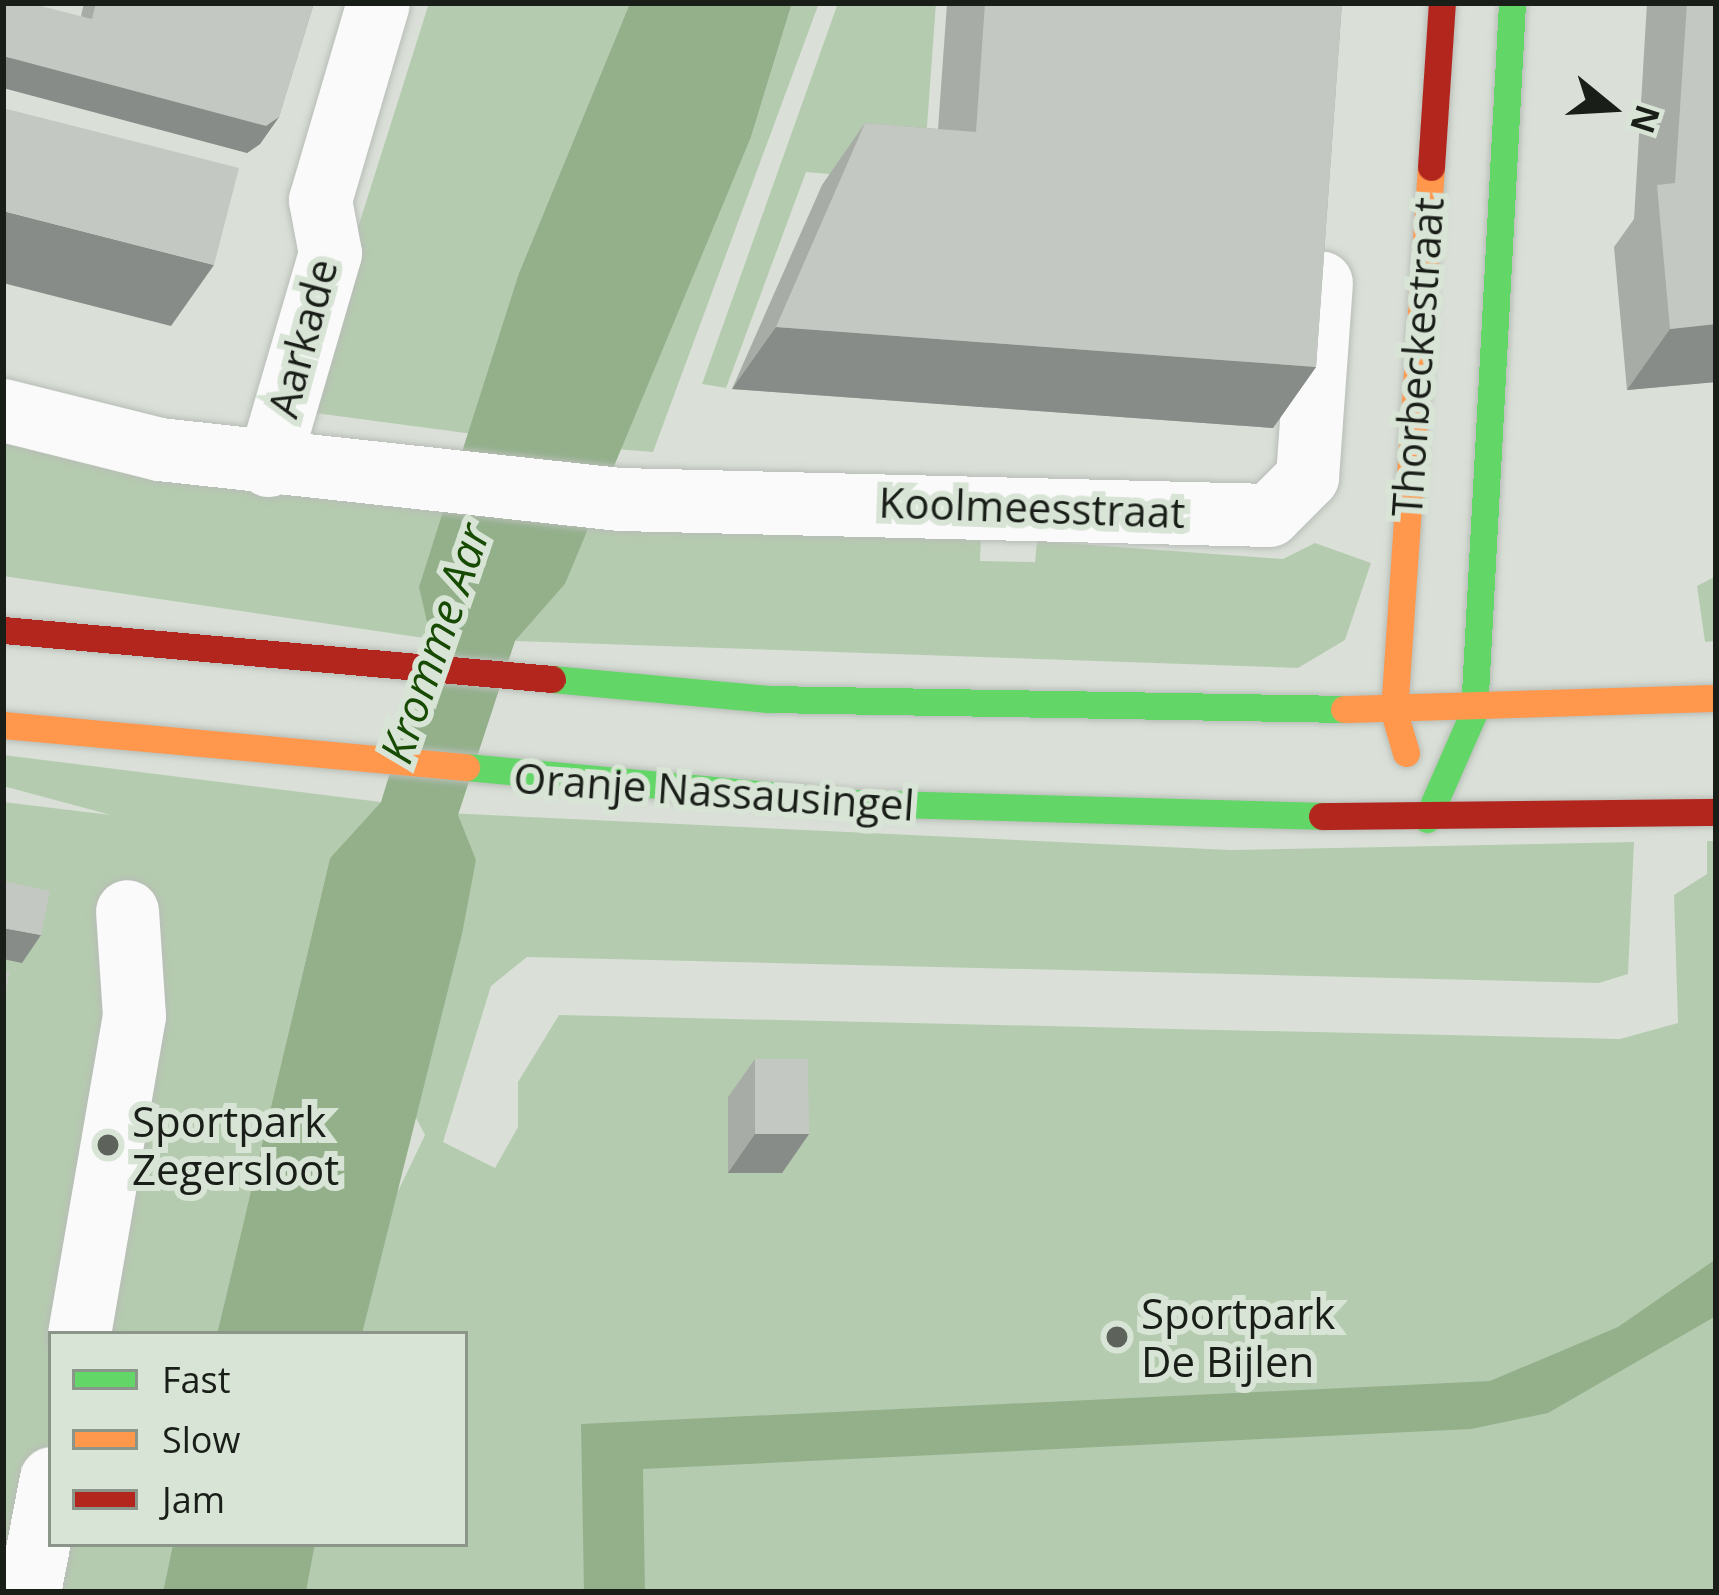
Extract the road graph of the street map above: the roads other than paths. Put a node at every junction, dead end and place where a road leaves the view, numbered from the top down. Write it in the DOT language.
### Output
graph roads {
  1 [pos="379,3"];
  2 [pos="1442,3"];
  3 [pos="1512,3"];
  4 [pos="1326,216"];
  5 [pos="3,410"];
  6 [pos="268,465"];
  7 [pos="3,630"];
  8 [pos="1716,698"];
  9 [pos="1394,712"];
  10 [pos="1474,712"];
  11 [pos="3,724"];
  12 [pos="1716,812"];
  13 [pos="1427,819"];
  14 [pos="127,911"];
  15 [pos="80,1331"];
  16 [pos="48,1494"];
  17 [pos="29,1592"];
  1 -- 6 [label="street, Aarkade"];
  2 -- 9 [label="main road, Thorbeckestraat"];
  3 -- 10 [label="main road, Thorbeckestraat"];
  4 -- 6 [label="street, Koolmeesstraat"];
  5 -- 6 [label="street, Koolmeesstraat"];
  7 -- 9 [label="main road"];
  8 -- 10 [label="main road"];
  9 -- 10 [label="main road"];
  9 -- 13 [label="main road"];
  10 -- 13 [label="main road"];
  11 -- 13 [label="main road, Oranje Nassausingel"];
  12 -- 13 [label="main road, Oranje Nassausingel"];
  14 -- 15 [label="street"];
  16 -- 17 [label="street"];
}
